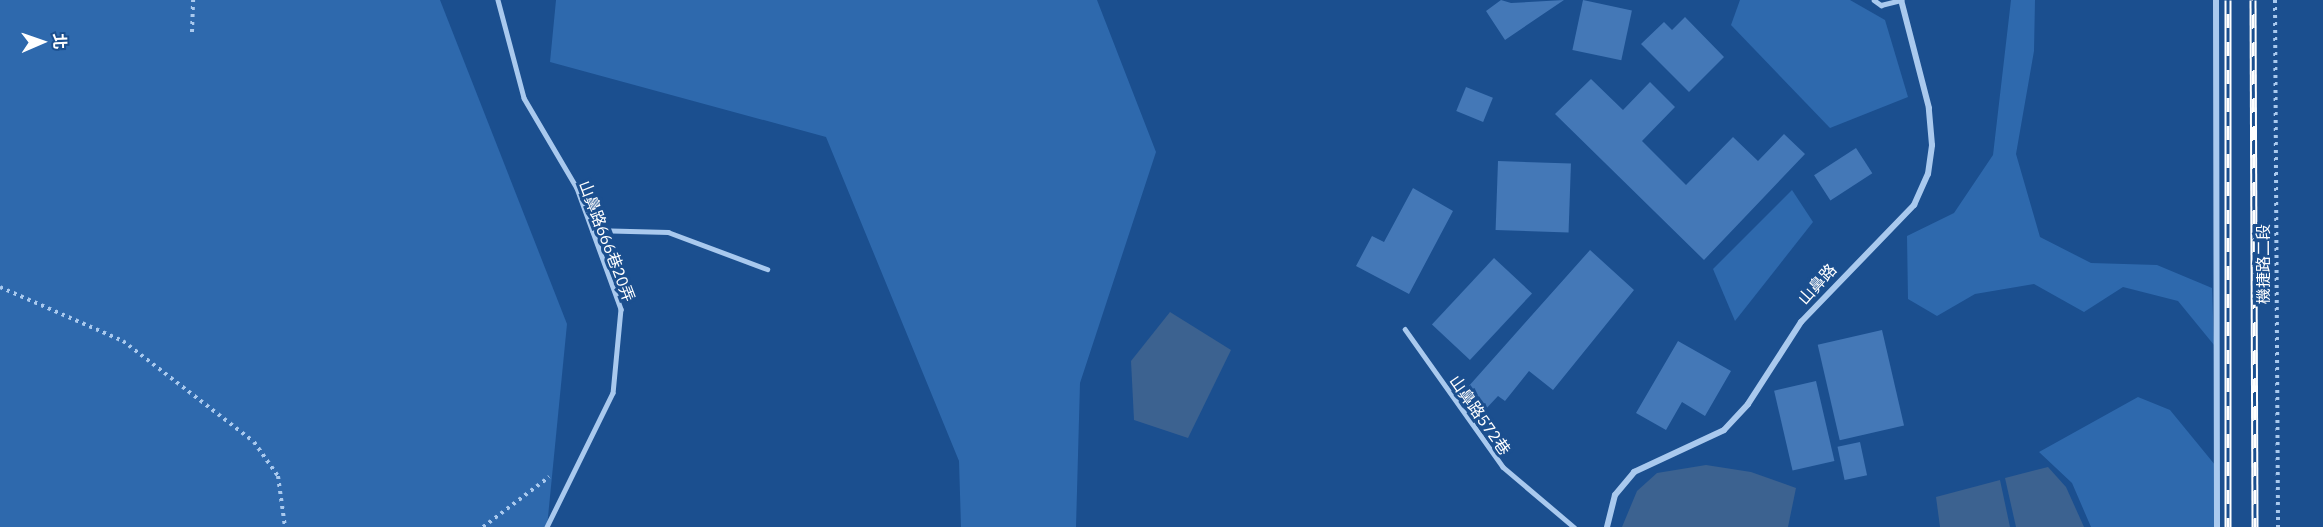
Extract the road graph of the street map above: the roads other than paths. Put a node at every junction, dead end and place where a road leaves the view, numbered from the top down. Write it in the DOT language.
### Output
graph roads {
  1 [pos="498,0"];
  2 [pos="1874,0"];
  3 [pos="1901,0"];
  4 [pos="2216,0"];
  5 [pos="592,230"];
  6 [pos="767,269"];
  7 [pos="1405,329"];
  8 [pos="546,527"];
  9 [pos="1574,527"];
  10 [pos="1607,527"];
  11 [pos="2217,527"];
  1 -- 5 [label="lane, 山鼻路666巷20弄"];
  2 -- 3 [label="lane"];
  3 -- 10 [label="street, 山鼻路"];
  4 -- 11 [label="street"];
  5 -- 6 [label="lane"];
  5 -- 8 [label="lane, 山鼻路666巷20弄"];
  7 -- 9 [label="lane, 山鼻路572巷"];
}
